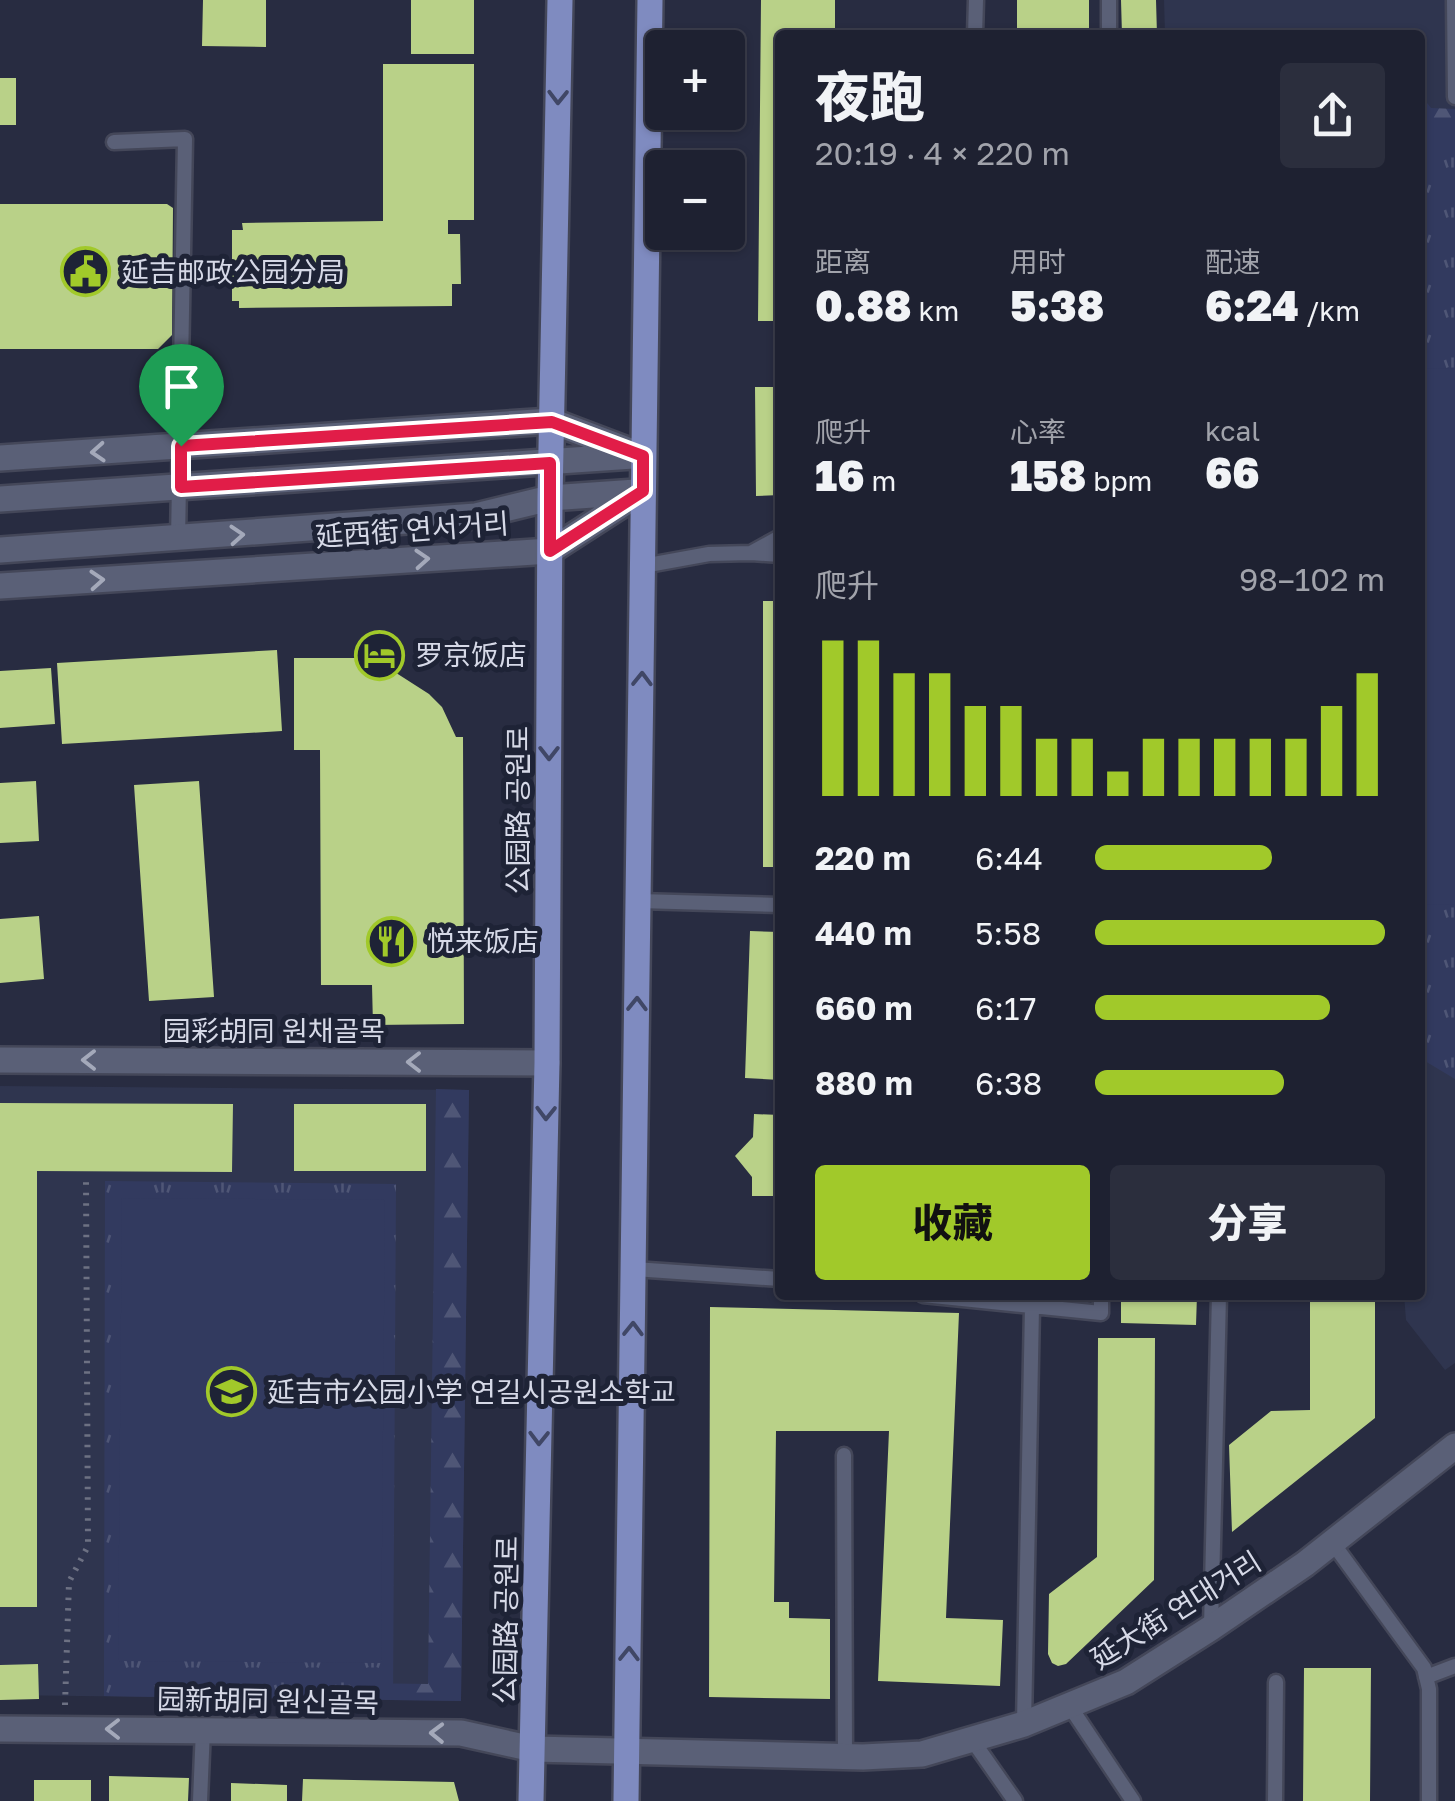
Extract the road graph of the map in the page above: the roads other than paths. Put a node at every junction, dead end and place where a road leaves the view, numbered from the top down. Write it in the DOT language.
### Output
graph roads {
  1 [pos="560,0"];
  2 [pos="650,0"];
  3 [pos="976,0"];
  4 [pos="1109,0"];
  5 [pos="1454,0"];
  6 [pos="975,30"];
  7 [pos="1109,30"];
  8 [pos="1455,97"];
  9 [pos="114,142"];
  10 [pos="552,422"];
  11 [pos="181,446"];
  12 [pos="643,456"];
  13 [pos="0,458"];
  14 [pos="550,463"];
  15 [pos="181,487"];
  16 [pos="643,491"];
  17 [pos="550,498"];
  18 [pos="0,499"];
  19 [pos="775,539"];
  20 [pos="178,540"];
  21 [pos="0,550"];
  22 [pos="550,551"];
  23 [pos="751,553"];
  24 [pos="775,555"];
  25 [pos="643,566"];
  26 [pos="0,586"];
  27 [pos="639,902"];
  28 [pos="775,905"];
  29 [pos="0,1060"];
  30 [pos="547,1063"];
  31 [pos="634,1269"];
  32 [pos="775,1279"];
  33 [pos="968,1300"];
  34 [pos="1101,1300"];
  35 [pos="1219,1300"];
  36 [pos="1032,1307"];
  37 [pos="1455,1446"];
  38 [pos="844,1455"];
  39 [pos="1332,1542"];
  40 [pos="1211,1628"];
  41 [pos="1455,1666"];
  42 [pos="1426,1677"];
  43 [pos="1276,1682"];
  44 [pos="1070,1705"];
  45 [pos="1024,1724"];
  46 [pos="0,1728"];
  47 [pos="203,1729"];
  48 [pos="973,1741"];
  49 [pos="533,1748"];
  50 [pos="628,1751"];
  51 [pos="845,1756"];
  52 [pos="200,1801"];
  53 [pos="531,1801"];
  54 [pos="626,1801"];
  55 [pos="1015,1801"];
  56 [pos="1133,1801"];
  57 [pos="1275,1801"];
  58 [pos="1429,1801"];
  1 -- 10 [label="main road, 公园路 공원로, one-way"];
  2 -- 12 [label="main road"];
  3 -- 6 [label="lane"];
  4 -- 7 [label="lane"];
  5 -- 8 [label="lane"];
  9 -- 11 [label="lane"];
  10 -- 11 [label="street"];
  10 -- 12 [label="street"];
  10 -- 14 [label="main road, 公园路 공원로"];
  11 -- 13 [label="street, one-way"];
  11 -- 15 [label="lane"];
  12 -- 14 [label="street, 延西街 연서거리"];
  12 -- 16 [label="main road"];
  14 -- 15 [label="street, 延西街 연서거리"];
  14 -- 17 [label="main road, 公园路 공원로"];
  15 -- 18 [label="street, 延西街 연서거리"];
  15 -- 20 [label="lane"];
  16 -- 17 [label="street, 延西街 연서거리"];
  16 -- 22 [label="street, 延西街 연서거리"];
  16 -- 25 [label="main road"];
  20 -- 17 [label="street, 延西街 연서거리, one-way"];
  17 -- 22 [label="main road, 公园路 공원로"];
  19 -- 23 [label="lane"];
  20 -- 21 [label="street, 延西街 연서거리"];
  26 -- 22 [label="street, 延西街 연서거리, one-way"];
  22 -- 30 [label="main road, 公园路 공원로, one-way"];
  23 -- 24 [label="lane"];
  23 -- 25 [label="lane"];
  27 -- 25 [label="main road, one-way"];
  27 -- 28 [label="lane"];
  31 -- 27 [label="main road, one-way"];
  30 -- 29 [label="street, 园彩胡同 원채골목, one-way"];
  30 -- 49 [label="main road, 公园路 공원로, one-way"];
  31 -- 32 [label="lane"];
  50 -- 31 [label="main road, one-way"];
  33 -- 36 [label="lane"];
  34 -- 36 [label="lane"];
  35 -- 40 [label="lane"];
  36 -- 45 [label="lane"];
  37 -- 39 [label="street, 延大街 연대거리"];
  38 -- 51 [label="lane"];
  39 -- 40 [label="street, 延大街 연대거리"];
  39 -- 42 [label="lane"];
  40 -- 44 [label="street, 延大街 연대거리"];
  41 -- 42 [label="lane"];
  42 -- 58 [label="lane"];
  43 -- 57 [label="lane"];
  44 -- 45 [label="street, 延大街 연대거리"];
  44 -- 56 [label="lane"];
  45 -- 48 [label="street, 延大街 연대거리"];
  47 -- 46 [label="street, 园新胡同 원신골목, one-way"];
  49 -- 47 [label="street, 园新胡同 원신골목, one-way"];
  47 -- 52 [label="lane"];
  48 -- 51 [label="street, 延大街 연대거리"];
  48 -- 55 [label="lane"];
  49 -- 50 [label="street, 延大街 연대거리"];
  49 -- 53 [label="main road, 公园路 공원로"];
  50 -- 51 [label="street, 延大街 연대거리"];
  50 -- 54 [label="main road"];
}
